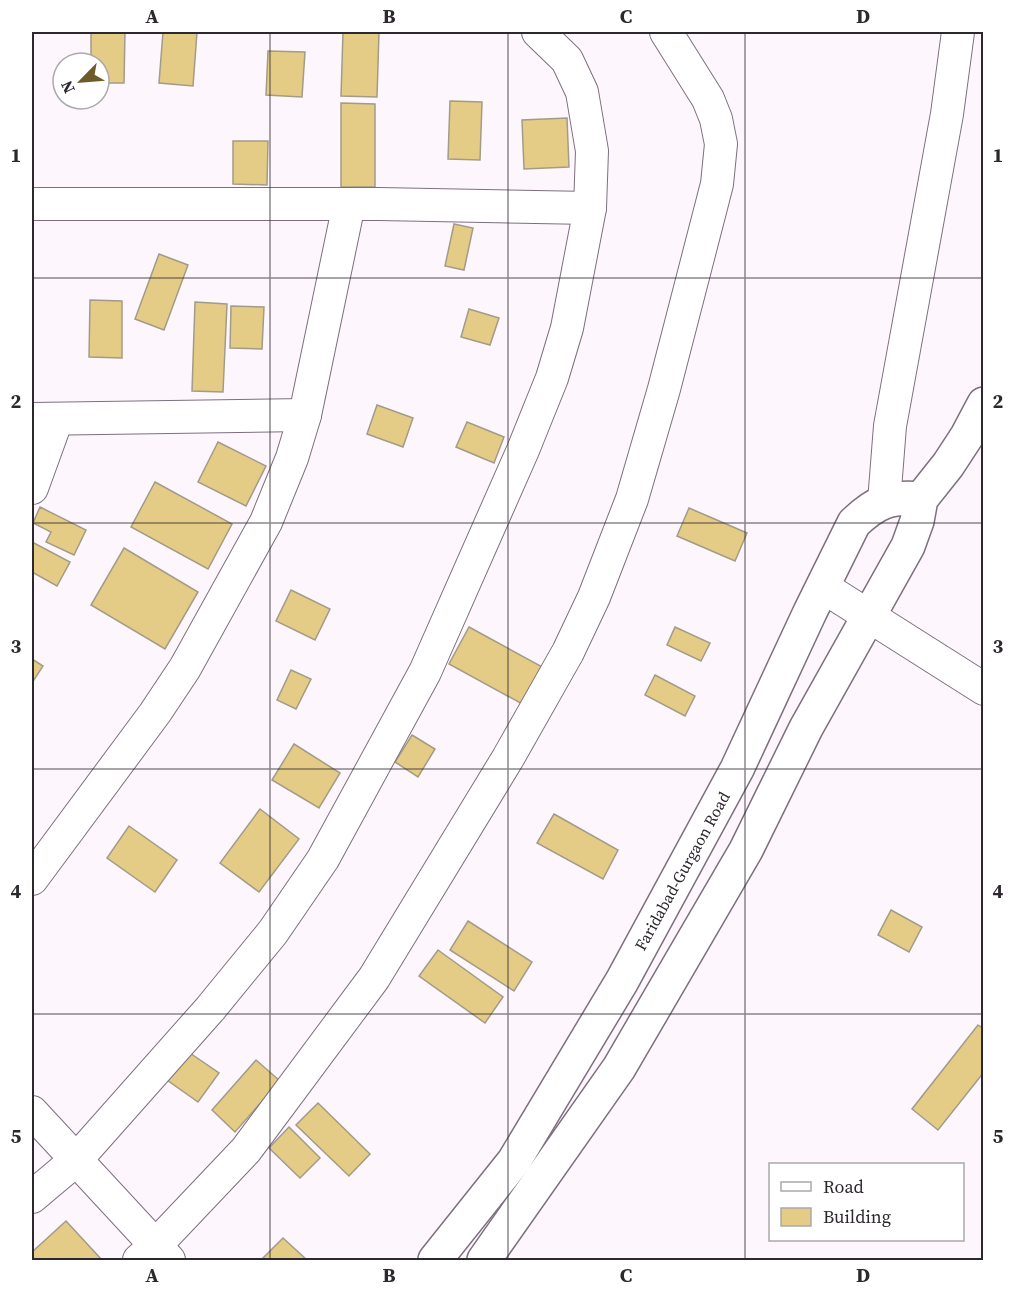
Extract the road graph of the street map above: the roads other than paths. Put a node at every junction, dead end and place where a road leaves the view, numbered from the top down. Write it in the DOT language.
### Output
graph roads {
  1 [pos="666,32"];
  2 [pos="958,32"];
  3 [pos="547,35"];
  4 [pos="32,204"];
  5 [pos="349,204"];
  6 [pos="590,208"];
  7 [pos="984,404"];
  8 [pos="305,415"];
  9 [pos="44,419"];
  10 [pos="32,488"];
  11 [pos="921,499"];
  12 [pos="884,502"];
  13 [pos="823,587"];
  14 [pos="868,616"];
  15 [pos="984,689"];
  16 [pos="32,879"];
  17 [pos="32,1112"];
  18 [pos="76,1160"];
  19 [pos="32,1197"];
  20 [pos="154,1256"];
  21 [pos="448,1256"];
  22 [pos="484,1260"];
  1 -- 20 [label="street"];
  2 -- 12 [label="street"];
  3 -- 6 [label="street"];
  4 -- 5 [label="street"];
  5 -- 6 [label="street"];
  5 -- 8 [label="street"];
  6 -- 18 [label="street"];
  7 -- 11 [label="main road"];
  8 -- 9 [label="street"];
  8 -- 16 [label="street"];
  9 -- 10 [label="street"];
  11 -- 12 [label="main road, Faridabad-Gurgaon Road"];
  11 -- 14 [label="main road"];
  12 -- 13 [label="main road, Faridabad-Gurgaon Road"];
  13 -- 14 [label="street"];
  13 -- 21 [label="main road, Faridabad-Gurgaon Road"];
  14 -- 15 [label="street"];
  14 -- 22 [label="main road"];
  17 -- 18 [label="street"];
  18 -- 19 [label="street"];
  18 -- 20 [label="street"];
}
